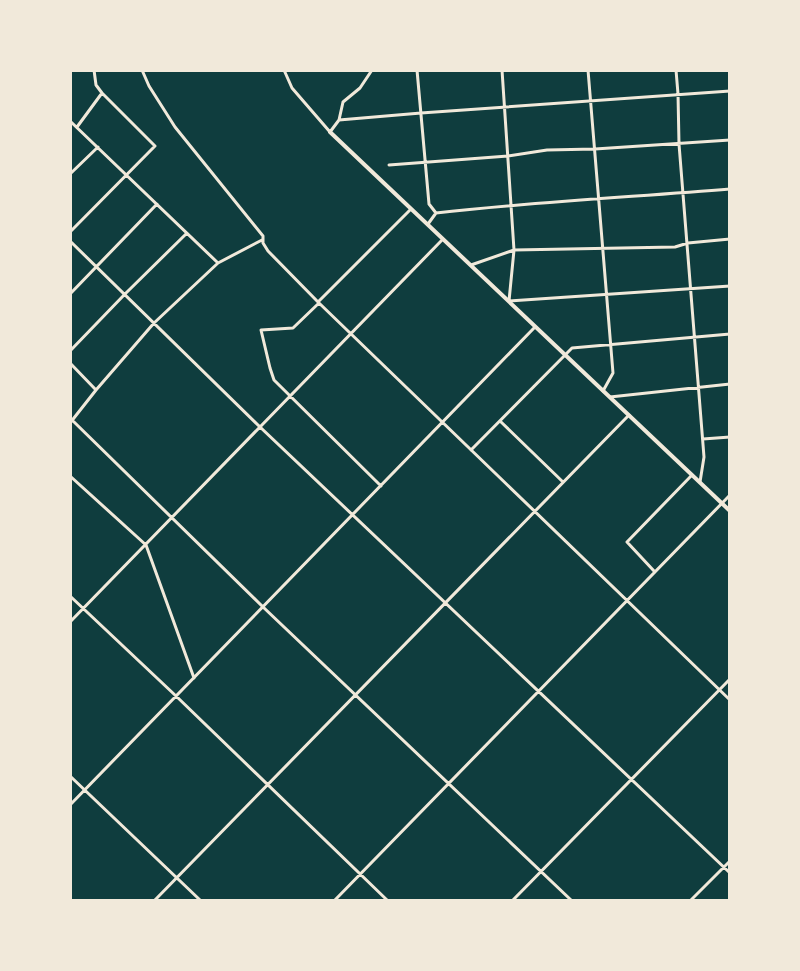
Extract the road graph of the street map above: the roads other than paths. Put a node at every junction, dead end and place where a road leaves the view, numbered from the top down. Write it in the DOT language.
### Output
graph roads {
  1 [pos="94,70"];
  2 [pos="142,70"];
  3 [pos="284,70"];
  4 [pos="372,70"];
  5 [pos="417,70"];
  6 [pos="502,70"];
  7 [pos="588,70"];
  8 [pos="676,70"];
  9 [pos="729,91"];
  10 [pos="102,93"];
  11 [pos="678,94"];
  12 [pos="591,101"];
  13 [pos="505,107"];
  14 [pos="421,112"];
  15 [pos="339,120"];
  16 [pos="70,121"];
  17 [pos="77,127"];
  18 [pos="330,132"];
  19 [pos="729,140"];
  20 [pos="679,144"];
  21 [pos="98,147"];
  22 [pos="595,148"];
  23 [pos="508,156"];
  24 [pos="425,162"];
  25 [pos="390,165"];
  26 [pos="70,174"];
  27 [pos="127,175"];
  28 [pos="729,189"];
  29 [pos="684,193"];
  30 [pos="598,200"];
  31 [pos="157,204"];
  32 [pos="511,204"];
  33 [pos="411,208"];
  34 [pos="436,213"];
  35 [pos="428,224"];
  36 [pos="70,232"];
  37 [pos="187,233"];
  38 [pos="729,238"];
  39 [pos="263,239"];
  40 [pos="443,239"];
  41 [pos="70,242"];
  42 [pos="688,243"];
  43 [pos="602,249"];
  44 [pos="514,250"];
  45 [pos="218,263"];
  46 [pos="471,265"];
  47 [pos="97,267"];
  48 [pos="729,286"];
  49 [pos="691,289"];
  50 [pos="70,294"];
  51 [pos="125,294"];
  52 [pos="606,295"];
  53 [pos="509,302"];
  54 [pos="318,303"];
  55 [pos="154,323"];
  56 [pos="536,327"];
  57 [pos="351,334"];
  58 [pos="729,334"];
  59 [pos="695,337"];
  60 [pos="611,344"];
  61 [pos="70,351"];
  62 [pos="565,355"];
  63 [pos="70,363"];
  64 [pos="729,384"];
  65 [pos="699,387"];
  66 [pos="96,390"];
  67 [pos="603,391"];
  68 [pos="291,396"];
  69 [pos="610,397"];
  70 [pos="628,415"];
  71 [pos="500,421"];
  72 [pos="71,422"];
  73 [pos="442,423"];
  74 [pos="261,427"];
  75 [pos="729,437"];
  76 [pos="703,439"];
  77 [pos="471,450"];
  78 [pos="692,475"];
  79 [pos="70,476"];
  80 [pos="563,482"];
  81 [pos="700,482"];
  82 [pos="381,486"];
  83 [pos="729,495"];
  84 [pos="721,502"];
  85 [pos="729,511"];
  86 [pos="534,512"];
  87 [pos="353,515"];
  88 [pos="172,518"];
  89 [pos="146,545"];
  90 [pos="654,571"];
  91 [pos="70,596"];
  92 [pos="626,600"];
  93 [pos="445,603"];
  94 [pos="263,607"];
  95 [pos="83,609"];
  96 [pos="70,622"];
  97 [pos="194,678"];
  98 [pos="729,678"];
  99 [pos="719,690"];
  100 [pos="538,691"];
  101 [pos="355,695"];
  102 [pos="176,696"];
  103 [pos="729,700"];
  104 [pos="70,776"];
  105 [pos="631,779"];
  106 [pos="448,783"];
  107 [pos="267,786"];
  108 [pos="85,790"];
  109 [pos="70,805"];
  110 [pos="729,861"];
  111 [pos="723,867"];
  112 [pos="541,872"];
  113 [pos="729,873"];
  114 [pos="360,875"];
  115 [pos="177,878"];
  116 [pos="155,900"];
  117 [pos="200,900"];
  118 [pos="335,900"];
  119 [pos="387,900"];
  120 [pos="513,900"];
  121 [pos="571,900"];
  122 [pos="691,900"];
  1 -- 10 [label="street"];
  2 -- 39 [label="street"];
  3 -- 18 [label="street"];
  4 -- 15 [label="street"];
  5 -- 14 [label="street"];
  6 -- 13 [label="street"];
  7 -- 12 [label="street"];
  8 -- 11 [label="street"];
  9 -- 11 [label="street"];
  10 -- 17 [label="street"];
  10 -- 27 [label="street"];
  11 -- 12 [label="street"];
  11 -- 20 [label="street"];
  12 -- 13 [label="street"];
  12 -- 22 [label="street"];
  13 -- 14 [label="street"];
  13 -- 23 [label="street"];
  14 -- 15 [label="street"];
  14 -- 24 [label="street"];
  15 -- 18 [label="street"];
  16 -- 17 [label="street"];
  17 -- 21 [label="street"];
  18 -- 33 [label="street"];
  19 -- 20 [label="street"];
  20 -- 22 [label="street"];
  20 -- 29 [label="street"];
  21 -- 26 [label="street"];
  21 -- 27 [label="street"];
  22 -- 23 [label="street"];
  22 -- 30 [label="street"];
  23 -- 24 [label="street"];
  23 -- 32 [label="street"];
  24 -- 25 [label="street"];
  24 -- 34 [label="street"];
  27 -- 31 [label="street"];
  27 -- 36 [label="street"];
  28 -- 29 [label="street"];
  29 -- 30 [label="street"];
  29 -- 42 [label="street"];
  30 -- 32 [label="street"];
  30 -- 43 [label="street"];
  31 -- 37 [label="street"];
  31 -- 47 [label="street"];
  32 -- 34 [label="street"];
  32 -- 44 [label="street"];
  33 -- 35 [label="street"];
  33 -- 54 [label="street"];
  34 -- 35 [label="street"];
  35 -- 40 [label="street"];
  37 -- 45 [label="street"];
  37 -- 51 [label="street"];
  38 -- 42 [label="street"];
  39 -- 45 [label="street"];
  39 -- 54 [label="street"];
  40 -- 46 [label="street"];
  40 -- 57 [label="street"];
  41 -- 47 [label="street"];
  42 -- 43 [label="street"];
  42 -- 49 [label="street"];
  43 -- 44 [label="street"];
  43 -- 52 [label="street"];
  44 -- 46 [label="street"];
  44 -- 53 [label="street"];
  45 -- 55 [label="street"];
  46 -- 53 [label="street"];
  47 -- 50 [label="street"];
  47 -- 51 [label="street"];
  48 -- 49 [label="street"];
  49 -- 52 [label="street"];
  49 -- 59 [label="street"];
  51 -- 55 [label="street"];
  51 -- 61 [label="street"];
  52 -- 53 [label="street"];
  52 -- 60 [label="street"];
  53 -- 56 [label="street"];
  54 -- 57 [label="street"];
  54 -- 68 [label="street"];
  55 -- 66 [label="street"];
  55 -- 74 [label="street"];
  56 -- 62 [label="street"];
  56 -- 73 [label="street"];
  57 -- 68 [label="street"];
  57 -- 73 [label="street"];
  58 -- 59 [label="street"];
  59 -- 60 [label="street"];
  59 -- 65 [label="street"];
  60 -- 62 [label="street"];
  60 -- 67 [label="street"];
  62 -- 67 [label="street"];
  62 -- 71 [label="street"];
  63 -- 66 [label="street"];
  64 -- 65 [label="street"];
  65 -- 69 [label="street"];
  65 -- 76 [label="street"];
  66 -- 72 [label="street"];
  67 -- 69 [label="street"];
  68 -- 74 [label="street"];
  68 -- 82 [label="street"];
  69 -- 70 [label="street"];
  70 -- 78 [label="street"];
  70 -- 80 [label="street"];
  71 -- 77 [label="street"];
  71 -- 80 [label="street"];
  72 -- 88 [label="street"];
  73 -- 77 [label="street"];
  73 -- 82 [label="street"];
  74 -- 87 [label="street"];
  74 -- 88 [label="street"];
  75 -- 76 [label="street"];
  76 -- 81 [label="street"];
  77 -- 86 [label="street"];
  78 -- 81 [label="street"];
  78 -- 90 [label="street"];
  79 -- 89 [label="street"];
  80 -- 86 [label="street"];
  81 -- 84 [label="street"];
  82 -- 87 [label="street"];
  83 -- 84 [label="street"];
  84 -- 85 [label="street"];
  84 -- 90 [label="street"];
  86 -- 92 [label="street"];
  86 -- 93 [label="street"];
  87 -- 93 [label="street"];
  87 -- 94 [label="street"];
  88 -- 89 [label="street"];
  88 -- 94 [label="street"];
  89 -- 95 [label="street"];
  89 -- 97 [label="street"];
  90 -- 92 [label="street"];
  91 -- 95 [label="street"];
  92 -- 99 [label="street"];
  92 -- 100 [label="street"];
  93 -- 100 [label="street"];
  93 -- 101 [label="street"];
  94 -- 97 [label="street"];
  94 -- 101 [label="street"];
  95 -- 96 [label="street"];
  95 -- 102 [label="street"];
  97 -- 102 [label="street"];
  98 -- 99 [label="street"];
  99 -- 103 [label="street"];
  99 -- 105 [label="street"];
  100 -- 105 [label="street"];
  100 -- 106 [label="street"];
  101 -- 106 [label="street"];
  101 -- 107 [label="street"];
  102 -- 107 [label="street"];
  102 -- 108 [label="street"];
  104 -- 108 [label="street"];
  105 -- 111 [label="street"];
  105 -- 112 [label="street"];
  106 -- 112 [label="street"];
  106 -- 114 [label="street"];
  107 -- 114 [label="street"];
  107 -- 115 [label="street"];
  108 -- 109 [label="street"];
  108 -- 115 [label="street"];
  110 -- 111 [label="street"];
  111 -- 113 [label="street"];
  111 -- 122 [label="street"];
  112 -- 120 [label="street"];
  112 -- 121 [label="street"];
  114 -- 118 [label="street"];
  114 -- 119 [label="street"];
  115 -- 116 [label="street"];
  115 -- 117 [label="street"];
}
